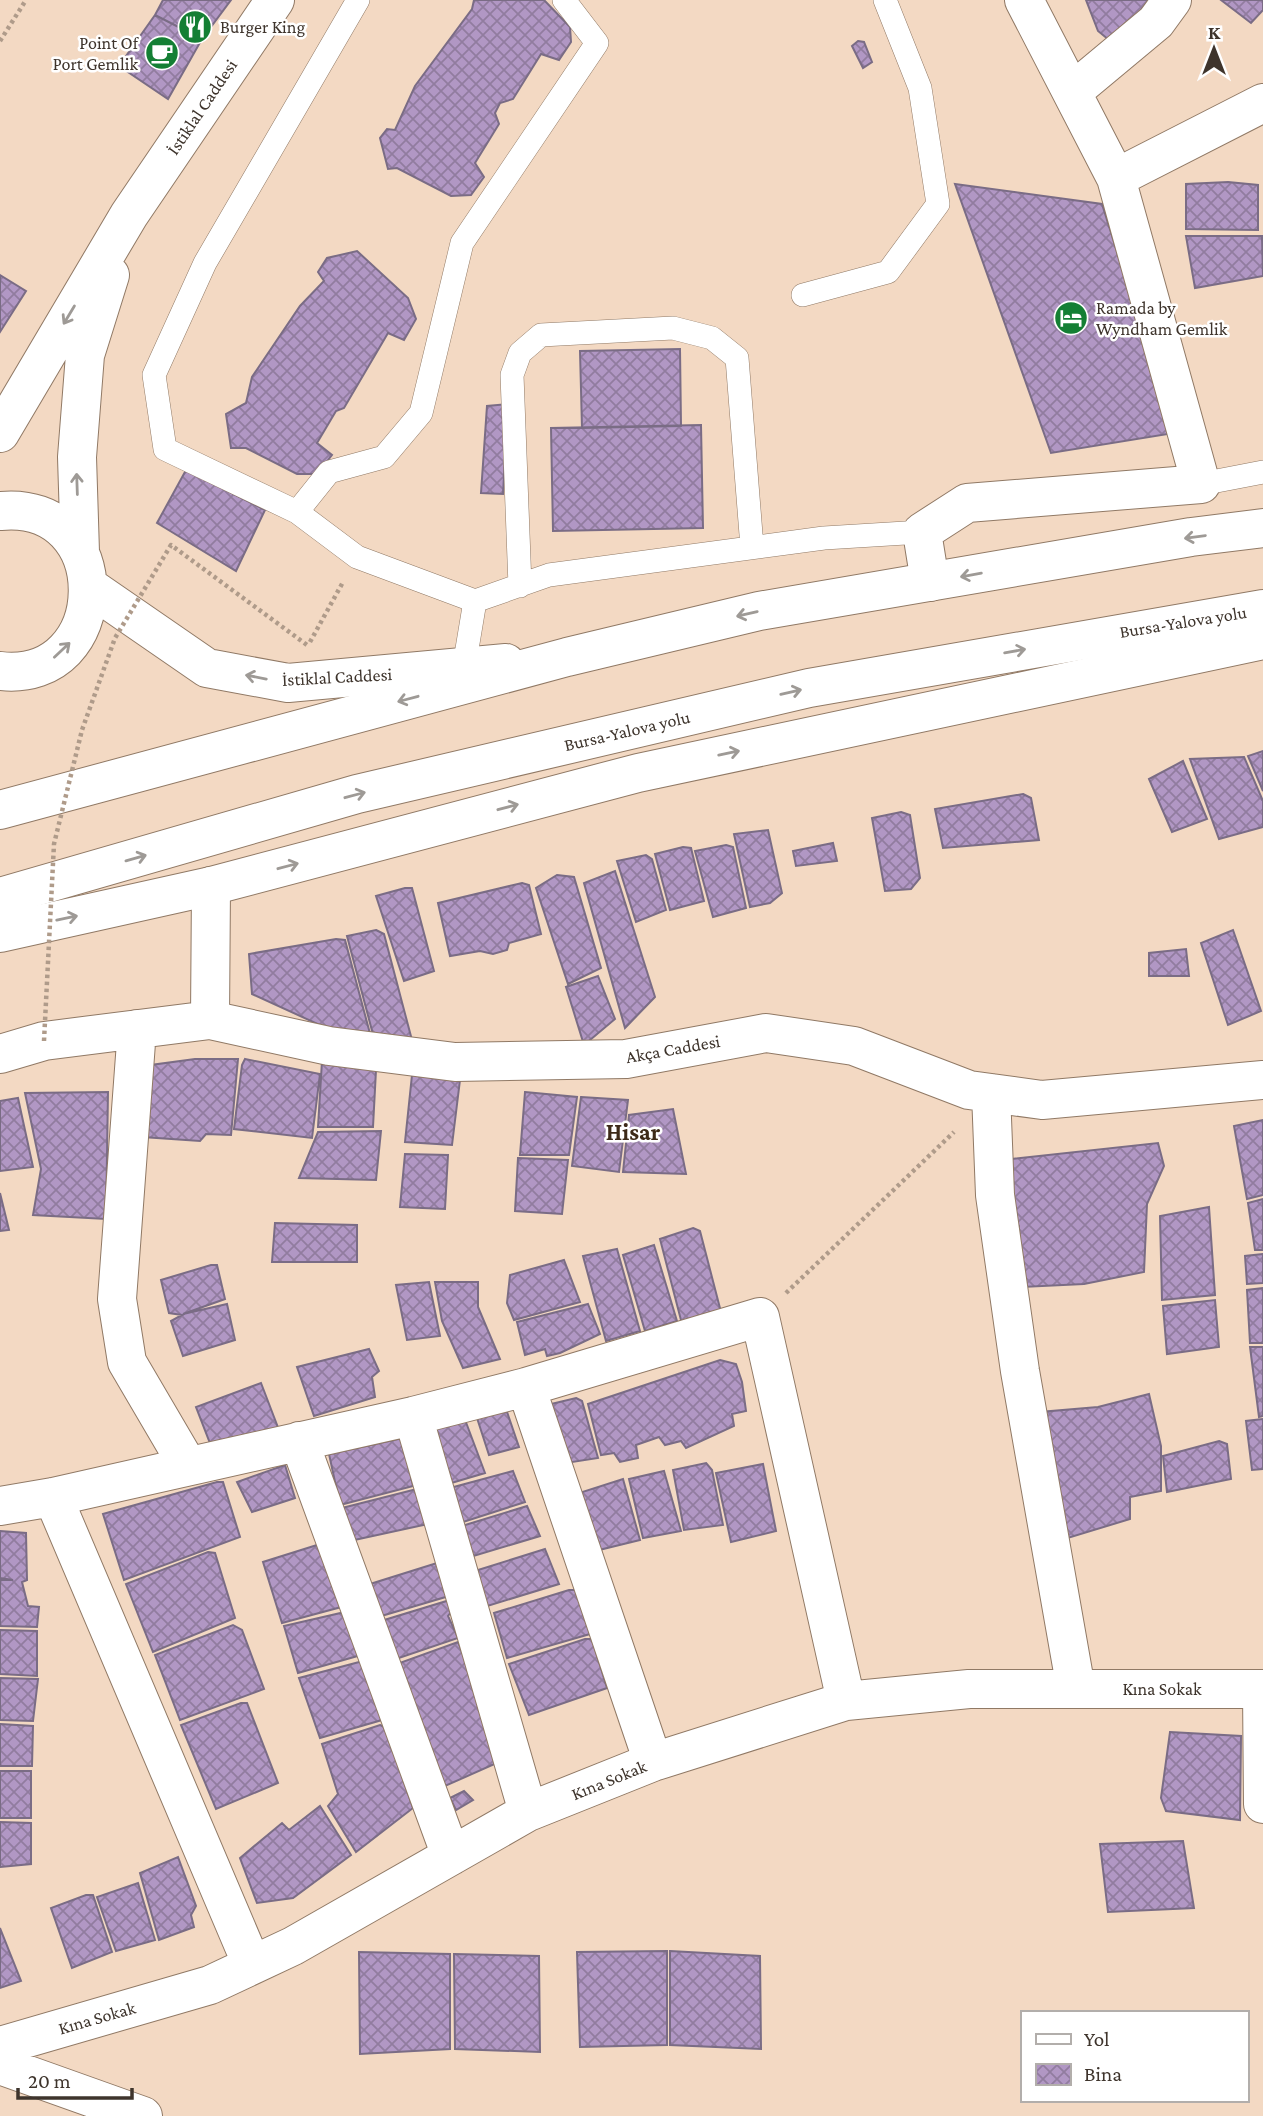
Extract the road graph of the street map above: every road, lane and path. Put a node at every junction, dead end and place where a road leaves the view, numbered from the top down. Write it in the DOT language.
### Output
graph roads {
  1 [pos="26,0"];
  2 [pos="275,0"];
  3 [pos="358,0"];
  4 [pos="564,0"];
  5 [pos="886,0"];
  6 [pos="1172,0"];
  7 [pos="1031,4"];
  8 [pos="0,41"];
  9 [pos="1072,92"];
  10 [pos="1263,103"];
  11 [pos="1116,178"];
  12 [pos="129,215"];
  13 [pos="803,295"];
  14 [pos="0,433"];
  15 [pos="1263,472"];
  16 [pos="1201,484"];
  17 [pos="0,511"];
  18 [pos="297,512"];
  19 [pos="1263,528"];
  20 [pos="922,532"];
  21 [pos="752,547"];
  22 [pos="80,552"];
  23 [pos="356,557"];
  24 [pos="930,582"];
  25 [pos="520,586"];
  26 [pos="91,588"];
  27 [pos="475,601"];
  28 [pos="1263,609"];
  29 [pos="1263,640"];
  30 [pos="0,671"];
  31 [pos="456,678"];
  32 [pos="0,810"];
  33 [pos="211,886"];
  34 [pos="0,897"];
  35 [pos="0,933"];
  36 [pos="210,1020"];
  37 [pos="137,1029"];
  38 [pos="44,1041"];
  39 [pos="0,1054"];
  40 [pos="1263,1080"];
  41 [pos="991,1093"];
  42 [pos="760,1318"];
  43 [pos="526,1387"];
  44 [pos="413,1416"];
  45 [pos="299,1441"];
  46 [pos="188,1466"];
  47 [pos="52,1497"];
  48 [pos="0,1506"];
  49 [pos="1076,1689"];
  50 [pos="1262,1689"];
  51 [pos="846,1701"];
  52 [pos="653,1762"];
  53 [pos="1263,1804"];
  54 [pos="528,1812"];
  55 [pos="451,1856"];
  56 [pos="252,1965"];
  57 [pos="0,2046"];
  58 [pos="0,2065"];
  59 [pos="143,2116"];
  1 -- 8 [label="path"];
  2 -- 12 [label="main road, İstiklal Caddesi"];
  3 -- 18 [label="lane"];
  4 -- 18 [label="lane"];
  5 -- 13 [label="lane"];
  6 -- 9 [label="main road"];
  7 -- 9 [label="main road"];
  9 -- 11 [label="main road"];
  10 -- 11 [label="main road"];
  11 -- 16 [label="main road"];
  12 -- 14 [label="main road, İstiklal Caddesi, one-way"];
  22 -- 12 [label="main road, İstiklal Caddesi, one-way"];
  15 -- 16 [label="lane"];
  16 -- 20 [label="main road"];
  17 -- 22 [label="main road"];
  18 -- 23 [label="lane"];
  19 -- 24 [label="main road, one-way"];
  20 -- 21 [label="lane"];
  20 -- 24 [label="main road"];
  21 -- 25 [label="lane"];
  21 -- 25 [label="lane"];
  22 -- 26 [label="main road"];
  23 -- 27 [label="lane"];
  23 -- 38 [label="path, bridge"];
  24 -- 31 [label="main road, one-way"];
  25 -- 27 [label="lane"];
  30 -- 26 [label="main road, one-way"];
  31 -- 26 [label="main road, İstiklal Caddesi, one-way"];
  27 -- 31 [label="lane"];
  34 -- 28 [label="main road, Bursa-Yalova yolu, one-way"];
  33 -- 29 [label="main road, one-way"];
  31 -- 32 [label="main road, one-way"];
  35 -- 33 [label="main road, one-way"];
  33 -- 36 [label="main road"];
  36 -- 37 [label="main road, Akça Caddesi"];
  36 -- 41 [label="main road, Akça Caddesi"];
  37 -- 38 [label="main road, Akça Caddesi"];
  37 -- 46 [label="main road"];
  38 -- 39 [label="main road, Akça Caddesi"];
  40 -- 41 [label="main road, Akça Caddesi"];
  41 -- 42 [label="path"];
  41 -- 49 [label="main road"];
  42 -- 43 [label="main road"];
  42 -- 51 [label="main road"];
  43 -- 44 [label="main road"];
  43 -- 52 [label="main road"];
  44 -- 45 [label="main road"];
  44 -- 54 [label="main road"];
  45 -- 46 [label="main road"];
  45 -- 55 [label="main road"];
  46 -- 47 [label="main road"];
  47 -- 48 [label="main road"];
  47 -- 56 [label="main road"];
  49 -- 50 [label="main road, Kına Sokak"];
  49 -- 51 [label="main road, Kına Sokak"];
  50 -- 53 [label="main road"];
  51 -- 52 [label="main road, Kına Sokak"];
  52 -- 54 [label="main road, Kına Sokak"];
  54 -- 55 [label="main road, Kına Sokak"];
  55 -- 56 [label="main road, Kına Sokak"];
  56 -- 57 [label="main road, Kına Sokak"];
  58 -- 59 [label="main road"];
}
